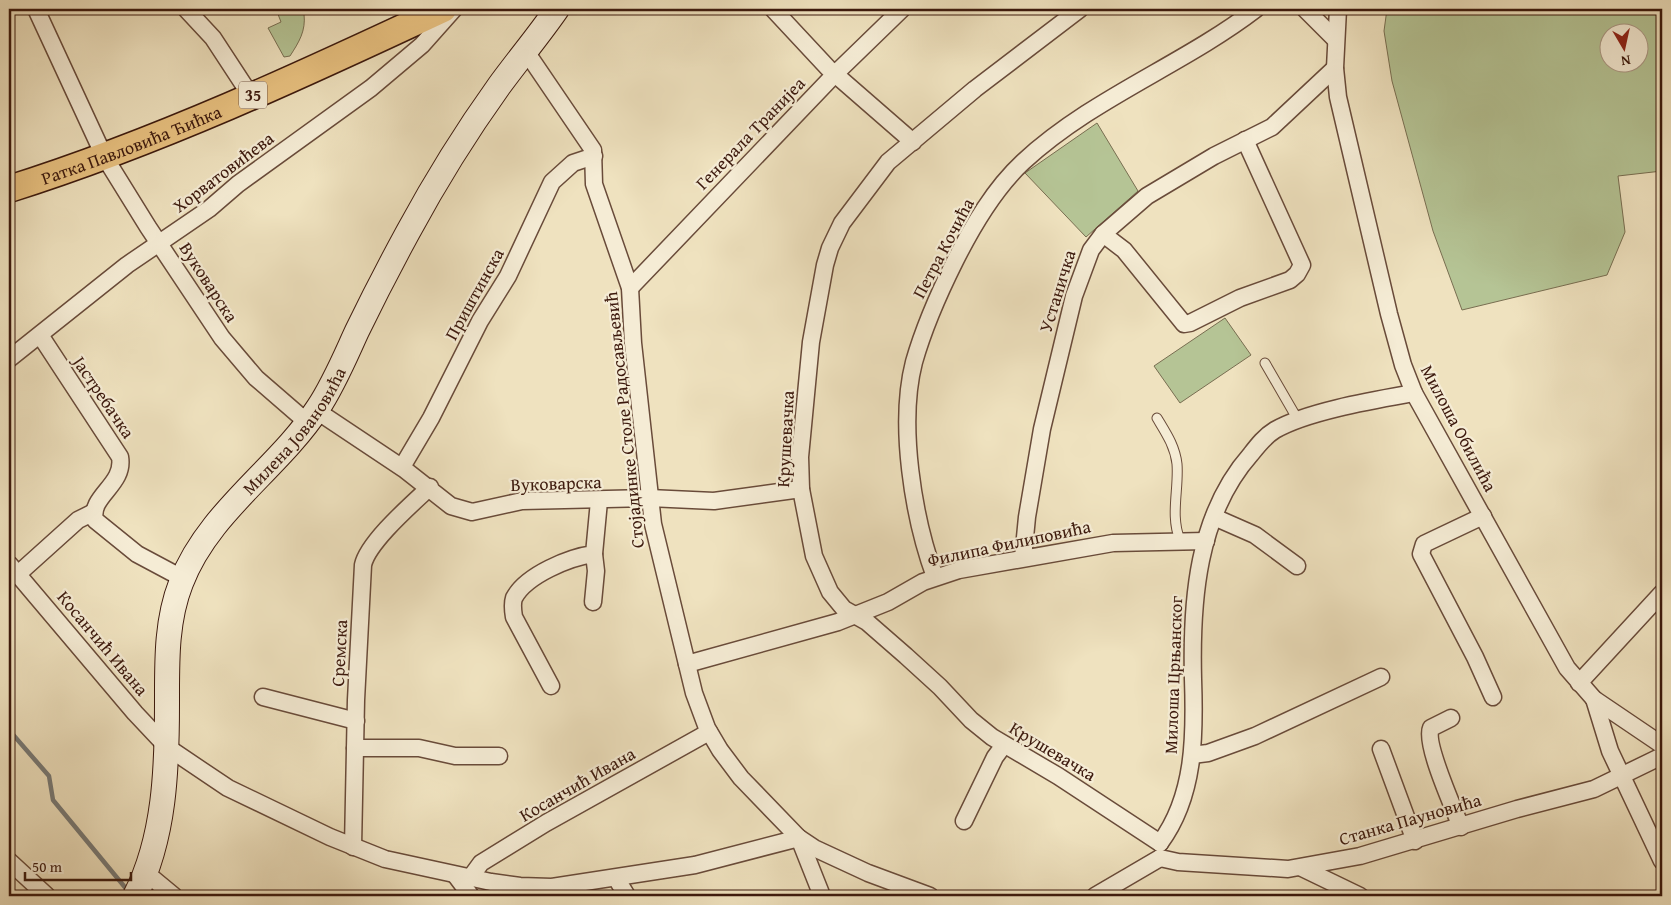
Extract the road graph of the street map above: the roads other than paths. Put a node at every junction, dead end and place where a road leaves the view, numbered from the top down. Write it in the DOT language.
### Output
graph roads {
  1 [pos="36,9"];
  2 [pos="186,9"];
  3 [pos="443,9"];
  4 [pos="454,9"];
  5 [pos="557,9"];
  6 [pos="773,9"];
  7 [pos="902,9"];
  8 [pos="1080,9"];
  9 [pos="1256,9"];
  10 [pos="1305,9"];
  11 [pos="1338,9"];
  12 [pos="1335,39"];
  13 [pos="525,50"];
  14 [pos="1335,68"];
  15 [pos="835,74"];
  16 [pos="251,96"];
  17 [pos="1245,140"];
  18 [pos="914,142"];
  19 [pos="104,156"];
  20 [pos="594,156"];
  21 [pos="9,189"];
  22 [pos="1103,234"];
  23 [pos="160,244"];
  24 [pos="630,288"];
  25 [pos="40,336"];
  26 [pos="9,359"];
  27 [pos="1265,363"];
  28 [pos="1414,393"];
  29 [pos="312,417"];
  30 [pos="1156,418"];
  31 [pos="1298,420"];
  32 [pos="402,467"];
  33 [pos="430,487"];
  34 [pos="801,489"];
  35 [pos="649,498"];
  36 [pos="599,501"];
  37 [pos="94,512"];
  38 [pos="1483,516"];
  39 [pos="1214,517"];
  40 [pos="1180,540"];
  41 [pos="1206,541"];
  42 [pos="594,554"];
  43 [pos="1023,558"];
  44 [pos="1297,566"];
  45 [pos="13,569"];
  46 [pos="936,577"];
  47 [pos="182,578"];
  48 [pos="1662,593"];
  49 [pos="593,602"];
  50 [pos="856,616"];
  51 [pos="687,664"];
  52 [pos="1381,677"];
  53 [pos="1579,683"];
  54 [pos="551,686"];
  55 [pos="263,697"];
  56 [pos="1493,697"];
  57 [pos="1594,699"];
  58 [pos="1451,718"];
  59 [pos="356,721"];
  60 [pos="709,732"];
  61 [pos="1004,745"];
  62 [pos="1662,745"];
  63 [pos="167,747"];
  64 [pos="355,748"];
  65 [pos="1381,749"];
  66 [pos="1192,755"];
  67 [pos="499,756"];
  68 [pos="1662,756"];
  69 [pos="1621,776"];
  70 [pos="964,820"];
  71 [pos="1461,826"];
  72 [pos="799,838"];
  73 [pos="1415,841"];
  74 [pos="354,847"];
  75 [pos="1160,851"];
  76 [pos="9,861"];
  77 [pos="1662,861"];
  78 [pos="1302,868"];
  79 [pos="463,877"];
  80 [pos="616,878"];
  81 [pos="140,885"];
  82 [pos="540,892"];
  83 [pos="47,896"];
  84 [pos="174,896"];
  85 [pos="471,896"];
  86 [pos="627,896"];
  87 [pos="822,896"];
  88 [pos="930,896"];
  89 [pos="1097,896"];
  90 [pos="1360,896"];
  1 -- 19 [label="street, Вуковарска"];
  2 -- 16 [label="street"];
  3 -- 16 [label="main road, Ратка Павловића Ћићка / 35"];
  4 -- 23 [label="street, Хорватовићева"];
  5 -- 13 [label="main road, Милена Јовановића"];
  6 -- 15 [label="street"];
  7 -- 15 [label="street, Генерала Транијеа"];
  8 -- 18 [label="street, Крушевачка"];
  9 -- 46 [label="street, Петра Кочића"];
  10 -- 12 [label="street"];
  11 -- 12 [label="street, Милоша Обилића"];
  12 -- 14 [label="street, Милоша Обилића"];
  13 -- 20 [label="street, Стојадинке Столе Радосављевић"];
  13 -- 29 [label="main road, Милена Јовановића"];
  14 -- 17 [label="street, Устаничка"];
  14 -- 28 [label="street, Милоша Обилића"];
  15 -- 18 [label="street"];
  15 -- 24 [label="street, Генерала Транијеа"];
  16 -- 19 [label="main road, Ратка Павловића Ћићка / 35"];
  17 -- 22 [label="street, Устаничка"];
  17 -- 22 [label="street"];
  18 -- 34 [label="street, Крушевачка"];
  19 -- 21 [label="main road, Ратка Павловића Ћићка / 35"];
  19 -- 23 [label="street, Вуковарска"];
  20 -- 24 [label="street, Стојадинке Столе Радосављевић"];
  20 -- 32 [label="street, Приштинска"];
  22 -- 43 [label="street, Устаничка"];
  23 -- 25 [label="street, Хорватовићева"];
  23 -- 29 [label="street, Вуковарска"];
  24 -- 35 [label="street, Стојадинке Столе Радосављевић"];
  25 -- 26 [label="street, Хорватовићева"];
  25 -- 37 [label="street, Јастребачка"];
  27 -- 31 [label="lane"];
  28 -- 31 [label="street, Милоша Црњанског"];
  28 -- 38 [label="street, Милоша Обилића"];
  29 -- 32 [label="street, Вуковарска"];
  29 -- 47 [label="main road, Милена Јовановића"];
  30 -- 40 [label="lane"];
  31 -- 39 [label="street, Милоша Црњанског"];
  32 -- 33 [label="street, Вуковарска"];
  33 -- 36 [label="street, Вуковарска"];
  33 -- 59 [label="street, Сремска"];
  34 -- 35 [label="street, Вуковарска"];
  34 -- 50 [label="street, Крушевачка"];
  35 -- 36 [label="street, Вуковарска"];
  35 -- 51 [label="street, Стојадинке Столе Радосављевић"];
  36 -- 42 [label="street"];
  37 -- 45 [label="street"];
  37 -- 47 [label="street"];
  38 -- 53 [label="street, Милоша Обилића"];
  38 -- 56 [label="street"];
  39 -- 41 [label="street, Милоша Црњанског"];
  39 -- 44 [label="street"];
  40 -- 41 [label="street, Филипа Филиповића"];
  40 -- 43 [label="street, Филипа Филиповића"];
  41 -- 66 [label="street, Милоша Црњанског"];
  42 -- 49 [label="street"];
  42 -- 54 [label="street"];
  43 -- 46 [label="street, Филипа Филиповића"];
  45 -- 63 [label="street, Косанчић Ивана"];
  46 -- 50 [label="street, Филипа Филиповића"];
  47 -- 63 [label="main road, Милена Јовановића"];
  48 -- 53 [label="street"];
  50 -- 51 [label="street, Филипа Филиповића"];
  50 -- 61 [label="street, Крушевачка"];
  51 -- 60 [label="street, Стојадинке Столе Радосављевић"];
  52 -- 66 [label="street"];
  53 -- 57 [label="street, Милоша Обилића"];
  55 -- 59 [label="street"];
  57 -- 62 [label="street, Милоша Обилића"];
  57 -- 69 [label="street"];
  58 -- 71 [label="street"];
  59 -- 64 [label="street, Сремска"];
  60 -- 72 [label="street, Стојадинке Столе Радосављевић"];
  60 -- 79 [label="street, Косанчић Ивана"];
  61 -- 70 [label="street"];
  61 -- 75 [label="street, Крушевачка"];
  63 -- 74 [label="street, Косанчић Ивана"];
  63 -- 81 [label="main road, Милена Јовановића"];
  64 -- 67 [label="street"];
  64 -- 74 [label="street, Сремска"];
  65 -- 73 [label="street"];
  66 -- 75 [label="street, Милоша Црњанског"];
  68 -- 69 [label="street, Станка Пауновића"];
  69 -- 71 [label="street, Станка Пауновића"];
  69 -- 77 [label="street"];
  71 -- 73 [label="street, Станка Пауновића"];
  72 -- 80 [label="street, Косанчић Ивана"];
  72 -- 87 [label="street"];
  72 -- 88 [label="street, Стојадинке Столе Радосављевић"];
  73 -- 78 [label="street, Станка Пауновића"];
  74 -- 79 [label="street, Косанчић Ивана"];
  75 -- 78 [label="street, Станка Пауновића"];
  75 -- 89 [label="street"];
  76 -- 83 [label="street"];
  78 -- 90 [label="street"];
  79 -- 82 [label="street, Косанчић Ивана"];
  79 -- 85 [label="street"];
  80 -- 82 [label="street, Косанчић Ивана"];
  80 -- 86 [label="street"];
  81 -- 84 [label="street"];
}
